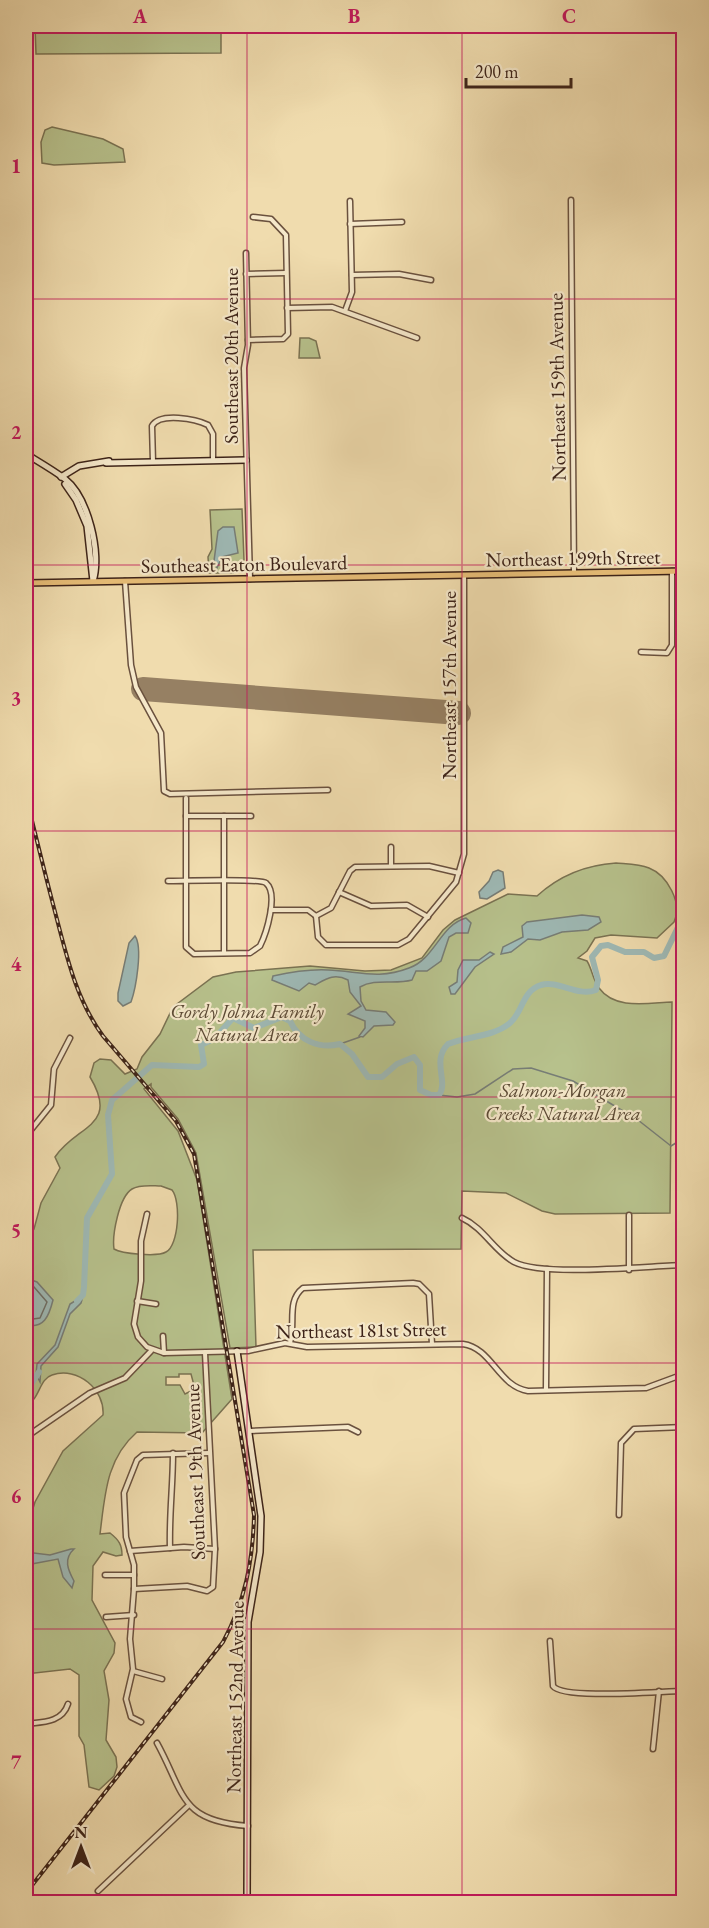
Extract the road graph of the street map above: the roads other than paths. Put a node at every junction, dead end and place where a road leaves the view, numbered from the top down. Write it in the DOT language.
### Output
graph roads {
  1 [pos="26,62"];
  2 [pos="571,200"];
  3 [pos="350,201"];
  4 [pos="253,217"];
  5 [pos="402,222"];
  6 [pos="350,224"];
  7 [pos="246,253"];
  8 [pos="26,272"];
  9 [pos="246,273"];
  10 [pos="286,273"];
  11 [pos="352,275"];
  12 [pos="431,280"];
  13 [pos="287,308"];
  14 [pos="345,311"];
  15 [pos="417,338"];
  16 [pos="248,340"];
  17 [pos="26,354"];
  18 [pos="26,454"];
  19 [pos="213,460"];
  20 [pos="246,460"];
  21 [pos="153,462"];
  22 [pos="61,477"];
  23 [pos="672,571"];
  24 [pos="684,571"];
  25 [pos="574,573"];
  26 [pos="464,575"];
  27 [pos="250,580"];
  28 [pos="93,581"];
  29 [pos="125,581"];
  30 [pos="26,583"];
  31 [pos="641,652"];
  32 [pos="328,790"];
  33 [pos="186,798"];
  34 [pos="186,816"];
  35 [pos="224,816"];
  36 [pos="251,816"];
  37 [pos="391,847"];
  38 [pos="391,866"];
  39 [pos="459,873"];
  40 [pos="168,881"];
  41 [pos="186,881"];
  42 [pos="224,881"];
  43 [pos="339,892"];
  44 [pos="271,910"];
  45 [pos="316,916"];
  46 [pos="428,917"];
  47 [pos="224,953"];
  48 [pos="70,1038"];
  49 [pos="26,1135"];
  50 [pos="147,1214"];
  51 [pos="629,1215"];
  52 [pos="462,1218"];
  53 [pos="682,1265"];
  54 [pos="547,1269"];
  55 [pos="629,1269"];
  56 [pos="680,1271"];
  57 [pos="137,1301"];
  58 [pos="156,1304"];
  59 [pos="163,1336"];
  60 [pos="290,1343"];
  61 [pos="432,1344"];
  62 [pos="151,1351"];
  63 [pos="237,1352"];
  64 [pos="164,1353"];
  65 [pos="205,1353"];
  66 [pos="684,1374"];
  67 [pos="546,1390"];
  68 [pos="684,1427"];
  69 [pos="249,1431"];
  70 [pos="358,1432"];
  71 [pos="26,1437"];
  72 [pos="209,1453"];
  73 [pos="173,1454"];
  74 [pos="620,1515"];
  75 [pos="170,1548"];
  76 [pos="215,1549"];
  77 [pos="130,1551"];
  78 [pos="105,1575"];
  79 [pos="134,1575"];
  80 [pos="134,1588"];
  81 [pos="134,1615"];
  82 [pos="106,1617"];
  83 [pos="550,1641"];
  84 [pos="133,1671"];
  85 [pos="162,1679"];
  86 [pos="659,1691"];
  87 [pos="684,1691"];
  88 [pos="68,1704"];
  89 [pos="141,1722"];
  90 [pos="26,1724"];
  91 [pos="157,1743"];
  92 [pos="652,1749"];
  93 [pos="188,1806"];
  94 [pos="248,1826"];
  95 [pos="98,1891"];
  96 [pos="247,1902"];
  1 -- 8 [label="street"];
  2 -- 25 [label="street, Northeast 159th Avenue"];
  3 -- 6 [label="street"];
  4 -- 10 [label="street"];
  5 -- 6 [label="street"];
  6 -- 11 [label="street"];
  7 -- 9 [label="street, Southeast 20th Avenue"];
  8 -- 17 [label="street"];
  9 -- 10 [label="street"];
  9 -- 16 [label="street, Southeast 20th Avenue"];
  10 -- 13 [label="street"];
  11 -- 12 [label="street"];
  11 -- 14 [label="street"];
  13 -- 14 [label="street"];
  13 -- 16 [label="street"];
  14 -- 15 [label="street"];
  16 -- 20 [label="street, Southeast 20th Avenue"];
  18 -- 22 [label="street"];
  19 -- 20 [label="street"];
  19 -- 21 [label="street"];
  19 -- 21 [label="street"];
  20 -- 27 [label="street, Southeast 20th Avenue"];
  21 -- 22 [label="street"];
  22 -- 28 [label="street"];
  23 -- 24 [label="main road, Northeast 199th Street"];
  23 -- 25 [label="main road, Northeast 199th Street"];
  23 -- 31 [label="street"];
  25 -- 26 [label="main road, Northeast 199th Street"];
  26 -- 27 [label="main road, Southeast Eaton Boulevard"];
  26 -- 39 [label="street, Northeast 157th Avenue"];
  27 -- 29 [label="main road, Southeast Eaton Boulevard"];
  28 -- 29 [label="main road, Southeast Eaton Boulevard"];
  28 -- 30 [label="main road, Southeast Eaton Boulevard"];
  29 -- 32 [label="street"];
  33 -- 34 [label="street"];
  34 -- 35 [label="street"];
  34 -- 41 [label="street"];
  35 -- 36 [label="street"];
  35 -- 42 [label="street"];
  37 -- 38 [label="street"];
  38 -- 39 [label="street"];
  38 -- 43 [label="street"];
  39 -- 46 [label="street"];
  40 -- 41 [label="street"];
  41 -- 42 [label="street"];
  41 -- 47 [label="street"];
  42 -- 44 [label="street"];
  42 -- 47 [label="street"];
  43 -- 45 [label="street"];
  43 -- 46 [label="street"];
  44 -- 45 [label="street"];
  44 -- 47 [label="street"];
  45 -- 46 [label="street"];
  48 -- 49 [label="street"];
  50 -- 57 [label="street"];
  51 -- 55 [label="street"];
  52 -- 54 [label="street"];
  53 -- 55 [label="street"];
  53 -- 56 [label="street"];
  54 -- 55 [label="street"];
  54 -- 67 [label="street"];
  57 -- 58 [label="street"];
  57 -- 62 [label="street"];
  59 -- 64 [label="street"];
  60 -- 61 [label="street, Northeast 181st Street"];
  60 -- 61 [label="street"];
  60 -- 63 [label="street, Northeast 181st Street"];
  61 -- 67 [label="street, Northeast 181st Street"];
  62 -- 64 [label="street, Northeast 181st Street"];
  62 -- 71 [label="street"];
  63 -- 65 [label="street, Northeast 181st Street"];
  63 -- 69 [label="street, Northeast 152nd Avenue"];
  64 -- 65 [label="street, Northeast 181st Street"];
  65 -- 72 [label="street, Southeast 19th Avenue"];
  66 -- 67 [label="street, Northeast 181st Street"];
  68 -- 74 [label="street"];
  69 -- 70 [label="street"];
  69 -- 94 [label="street, Northeast 152nd Avenue"];
  72 -- 73 [label="street"];
  72 -- 76 [label="street, Southeast 19th Avenue"];
  73 -- 75 [label="street"];
  73 -- 77 [label="street"];
  75 -- 76 [label="street"];
  75 -- 77 [label="street"];
  76 -- 80 [label="street, Southeast 19th Avenue"];
  77 -- 79 [label="street"];
  78 -- 79 [label="street"];
  79 -- 80 [label="street"];
  80 -- 81 [label="street"];
  81 -- 82 [label="street"];
  81 -- 84 [label="street"];
  83 -- 86 [label="street"];
  84 -- 85 [label="street"];
  84 -- 89 [label="street"];
  86 -- 87 [label="street"];
  86 -- 92 [label="street"];
  88 -- 90 [label="street"];
  91 -- 93 [label="street"];
  93 -- 94 [label="street"];
  93 -- 95 [label="street"];
  94 -- 96 [label="street, Northeast 152nd Avenue"];
}
